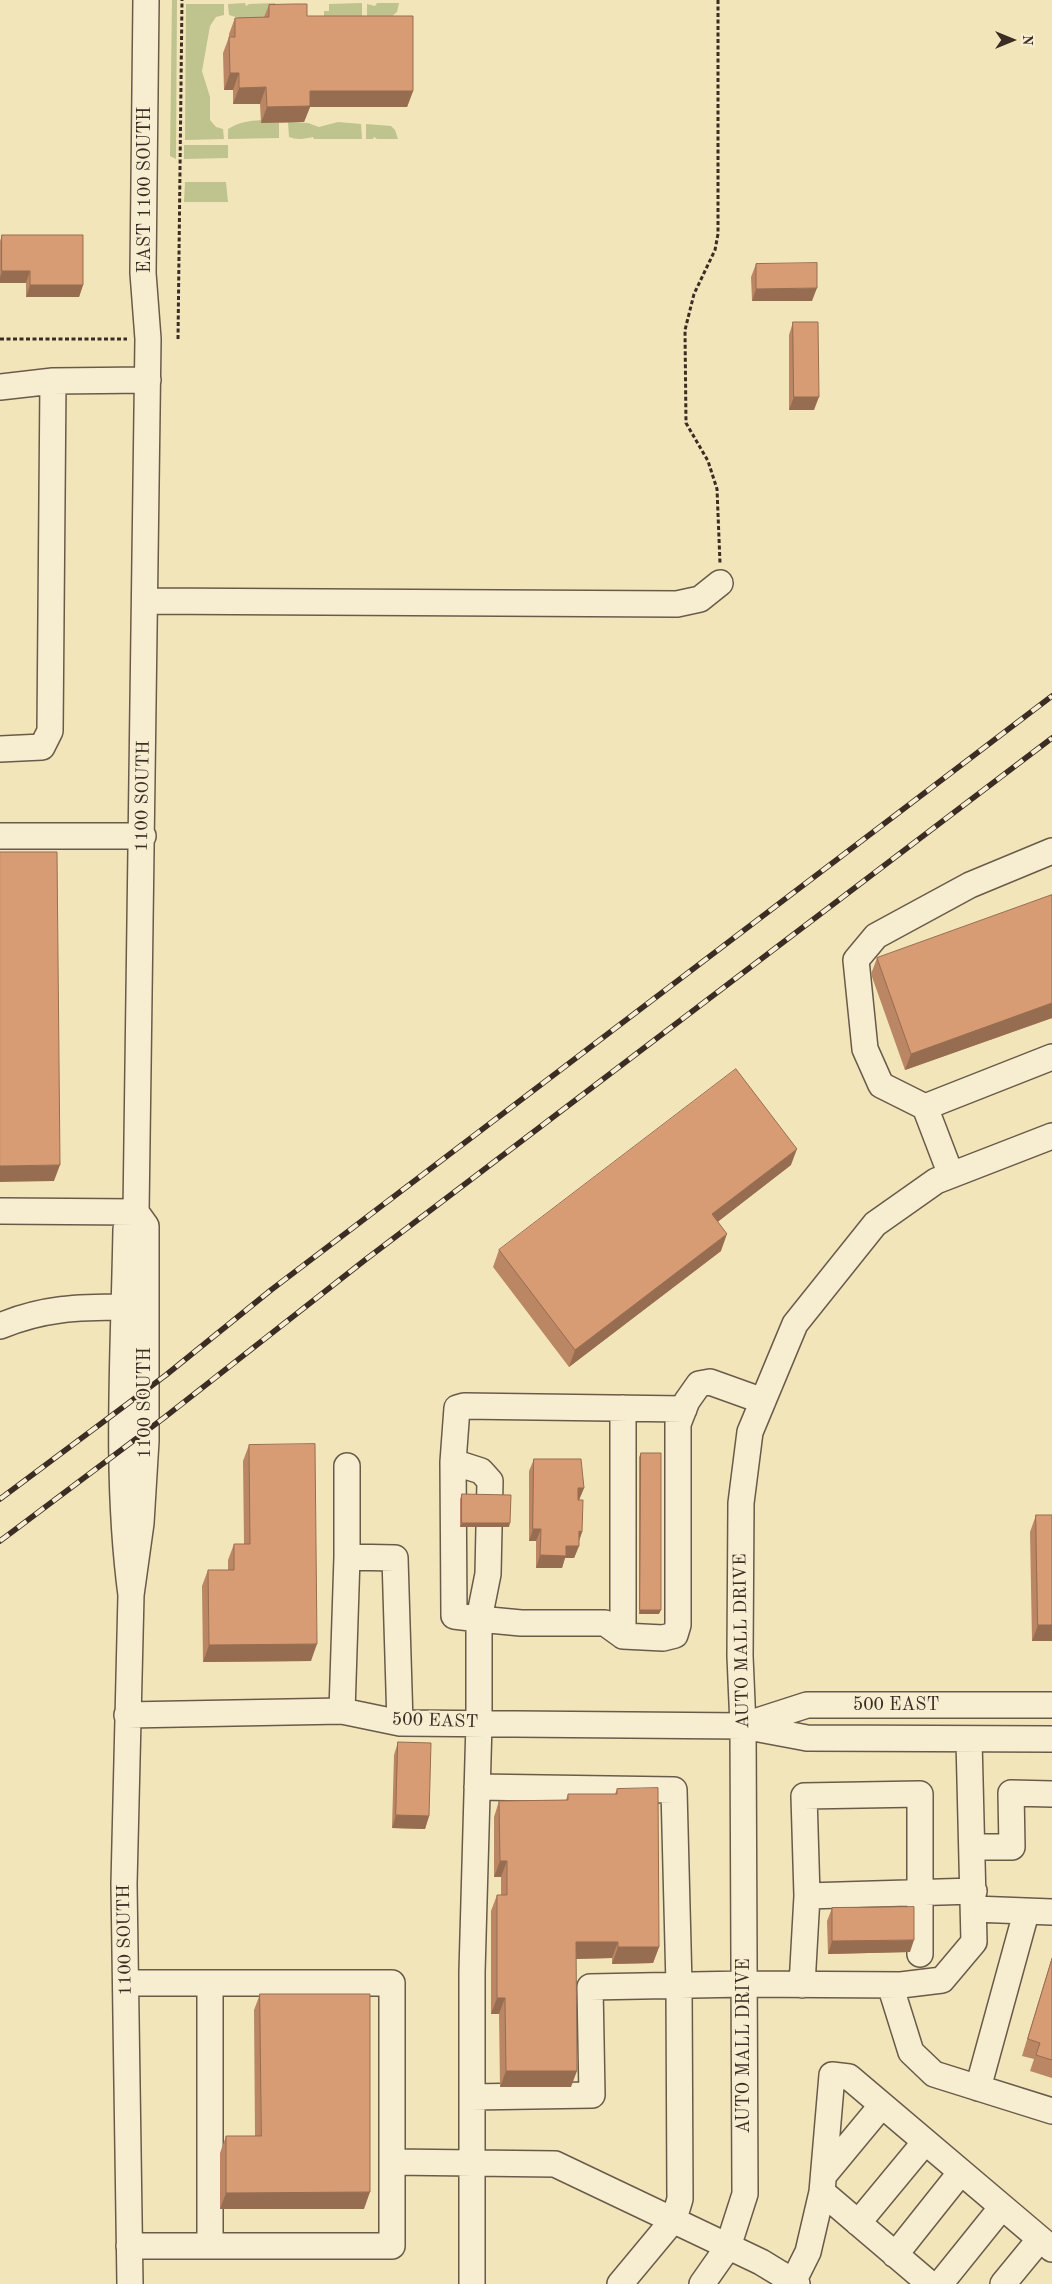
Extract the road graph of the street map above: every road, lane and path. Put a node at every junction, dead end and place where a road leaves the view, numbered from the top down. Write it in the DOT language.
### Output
graph roads {
  1 [pos="146,0"];
  2 [pos="182,0"];
  3 [pos="718,0"];
  4 [pos="0,339"];
  5 [pos="130,339"];
  6 [pos="178,339"];
  7 [pos="148,380"];
  8 [pos="53,381"];
  9 [pos="0,386"];
  10 [pos="720,583"];
  11 [pos="146,601"];
  12 [pos="0,749"];
  13 [pos="0,836"];
  14 [pos="142,836"];
  15 [pos="1052,851"];
  16 [pos="1052,1057"];
  17 [pos="925,1107"];
  18 [pos="1052,1136"];
  19 [pos="951,1175"];
  20 [pos="0,1211"];
  21 [pos="136,1212"];
  22 [pos="124,1308"];
  23 [pos="0,1326"];
  24 [pos="763,1401"];
  25 [pos="623,1408"];
  26 [pos="684,1409"];
  27 [pos="638,1454"];
  28 [pos="678,1454"];
  29 [pos="453,1462"];
  30 [pos="347,1466"];
  31 [pos="650,1528"];
  32 [pos="347,1557"];
  33 [pos="131,1595"];
  34 [pos="663,1600"];
  35 [pos="623,1601"];
  36 [pos="479,1619"];
  37 [pos="623,1636"];
  38 [pos="1052,1705"];
  39 [pos="342,1711"];
  40 [pos="128,1715"];
  41 [pos="400,1723"];
  42 [pos="478,1724"];
  43 [pos="743,1726"];
  44 [pos="1052,1739"];
  45 [pos="969,1740"];
  46 [pos="477,1787"];
  47 [pos="1052,1794"];
  48 [pos="973,1847"];
  49 [pos="922,1893"];
  50 [pos="807,1896"];
  51 [pos="974,1900"];
  52 [pos="1052,1912"];
  53 [pos="1026,1913"];
  54 [pos="920,1954"];
  55 [pos="126,1983"];
  56 [pos="210,1983"];
  57 [pos="744,1984"];
  58 [pos="679,1985"];
  59 [pos="802,1985"];
  60 [pos="890,1985"];
  61 [pos="978,2088"];
  62 [pos="472,2097"];
  63 [pos="882,2105"];
  64 [pos="1052,2111"];
  65 [pos="925,2142"];
  66 [pos="392,2162"];
  67 [pos="472,2162"];
  68 [pos="961,2172"];
  69 [pos="823,2184"];
  70 [pos="1002,2207"];
  71 [pos="674,2219"];
  72 [pos="858,2223"];
  73 [pos="1046,2244"];
  74 [pos="129,2246"];
  75 [pos="210,2246"];
  76 [pos="728,2247"];
  77 [pos="895,2255"];
  78 [pos="795,2283"];
  79 [pos="130,2284"];
  80 [pos="472,2284"];
  81 [pos="620,2284"];
  82 [pos="702,2284"];
  83 [pos="930,2284"];
  84 [pos="940,2284"];
  85 [pos="1003,2284"];
  1 -- 7 [label="street, EAST 1100 SOUTH"];
  2 -- 6 [label="path"];
  3 -- 10 [label="path"];
  4 -- 5 [label="path"];
  7 -- 8 [label="street"];
  7 -- 11 [label="street, 1100 SOUTH"];
  8 -- 9 [label="street"];
  8 -- 12 [label="street"];
  10 -- 11 [label="street"];
  11 -- 14 [label="street, 1100 SOUTH"];
  13 -- 14 [label="street"];
  14 -- 21 [label="street, 1100 SOUTH"];
  15 -- 17 [label="street"];
  16 -- 17 [label="street"];
  17 -- 19 [label="street"];
  18 -- 19 [label="street, AUTO MALL DRIVE"];
  19 -- 24 [label="street, AUTO MALL DRIVE"];
  20 -- 21 [label="street"];
  21 -- 22 [label="street, 1100 SOUTH"];
  21 -- 33 [label="street, 1100 SOUTH"];
  22 -- 23 [label="street"];
  22 -- 33 [label="street, 1100 SOUTH"];
  24 -- 26 [label="street"];
  24 -- 43 [label="street, AUTO MALL DRIVE"];
  25 -- 26 [label="street"];
  25 -- 27 [label="street"];
  25 -- 29 [label="street"];
  26 -- 28 [label="street"];
  27 -- 28 [label="street"];
  27 -- 31 [label="street"];
  28 -- 31 [label="street"];
  29 -- 36 [label="street"];
  29 -- 36 [label="street"];
  30 -- 32 [label="street"];
  31 -- 34 [label="street"];
  31 -- 35 [label="street"];
  32 -- 39 [label="street"];
  32 -- 41 [label="street"];
  33 -- 40 [label="street, 1100 SOUTH"];
  34 -- 35 [label="street"];
  34 -- 37 [label="street"];
  35 -- 37 [label="street"];
  36 -- 37 [label="street"];
  36 -- 42 [label="street"];
  38 -- 43 [label="street, 500 EAST"];
  39 -- 40 [label="street, 500 EAST"];
  39 -- 41 [label="street, 500 EAST"];
  40 -- 55 [label="street, 1100 SOUTH"];
  41 -- 42 [label="street, 500 EAST"];
  42 -- 43 [label="street, 500 EAST"];
  42 -- 46 [label="street"];
  43 -- 45 [label="street, 500 EAST"];
  43 -- 57 [label="street, AUTO MALL DRIVE"];
  44 -- 45 [label="street, 500 EAST"];
  45 -- 48 [label="street"];
  46 -- 58 [label="street"];
  46 -- 62 [label="street"];
  47 -- 48 [label="street"];
  48 -- 51 [label="street"];
  49 -- 50 [label="street"];
  49 -- 50 [label="street"];
  49 -- 51 [label="street"];
  49 -- 54 [label="street"];
  50 -- 59 [label="street"];
  51 -- 53 [label="street"];
  51 -- 60 [label="street"];
  52 -- 53 [label="street"];
  53 -- 61 [label="street"];
  55 -- 56 [label="street"];
  55 -- 74 [label="street, 1100 SOUTH"];
  56 -- 66 [label="street"];
  56 -- 75 [label="street"];
  57 -- 58 [label="street"];
  57 -- 59 [label="street"];
  57 -- 76 [label="street, AUTO MALL DRIVE"];
  58 -- 62 [label="street"];
  58 -- 71 [label="street"];
  59 -- 60 [label="street"];
  60 -- 61 [label="street"];
  61 -- 64 [label="street"];
  62 -- 67 [label="street"];
  63 -- 65 [label="street"];
  63 -- 69 [label="street"];
  63 -- 69 [label="street"];
  65 -- 68 [label="street"];
  65 -- 72 [label="street"];
  66 -- 67 [label="street"];
  66 -- 75 [label="street"];
  67 -- 71 [label="street"];
  67 -- 80 [label="street"];
  68 -- 70 [label="street"];
  68 -- 77 [label="street"];
  69 -- 72 [label="street"];
  69 -- 78 [label="street"];
  70 -- 73 [label="street"];
  70 -- 84 [label="street"];
  71 -- 76 [label="street"];
  71 -- 81 [label="street"];
  72 -- 77 [label="street"];
  73 -- 85 [label="street"];
  74 -- 75 [label="street"];
  74 -- 79 [label="street, 1100 SOUTH"];
  76 -- 78 [label="street"];
  76 -- 82 [label="street, AUTO MALL DRIVE"];
  77 -- 83 [label="street"];
}
